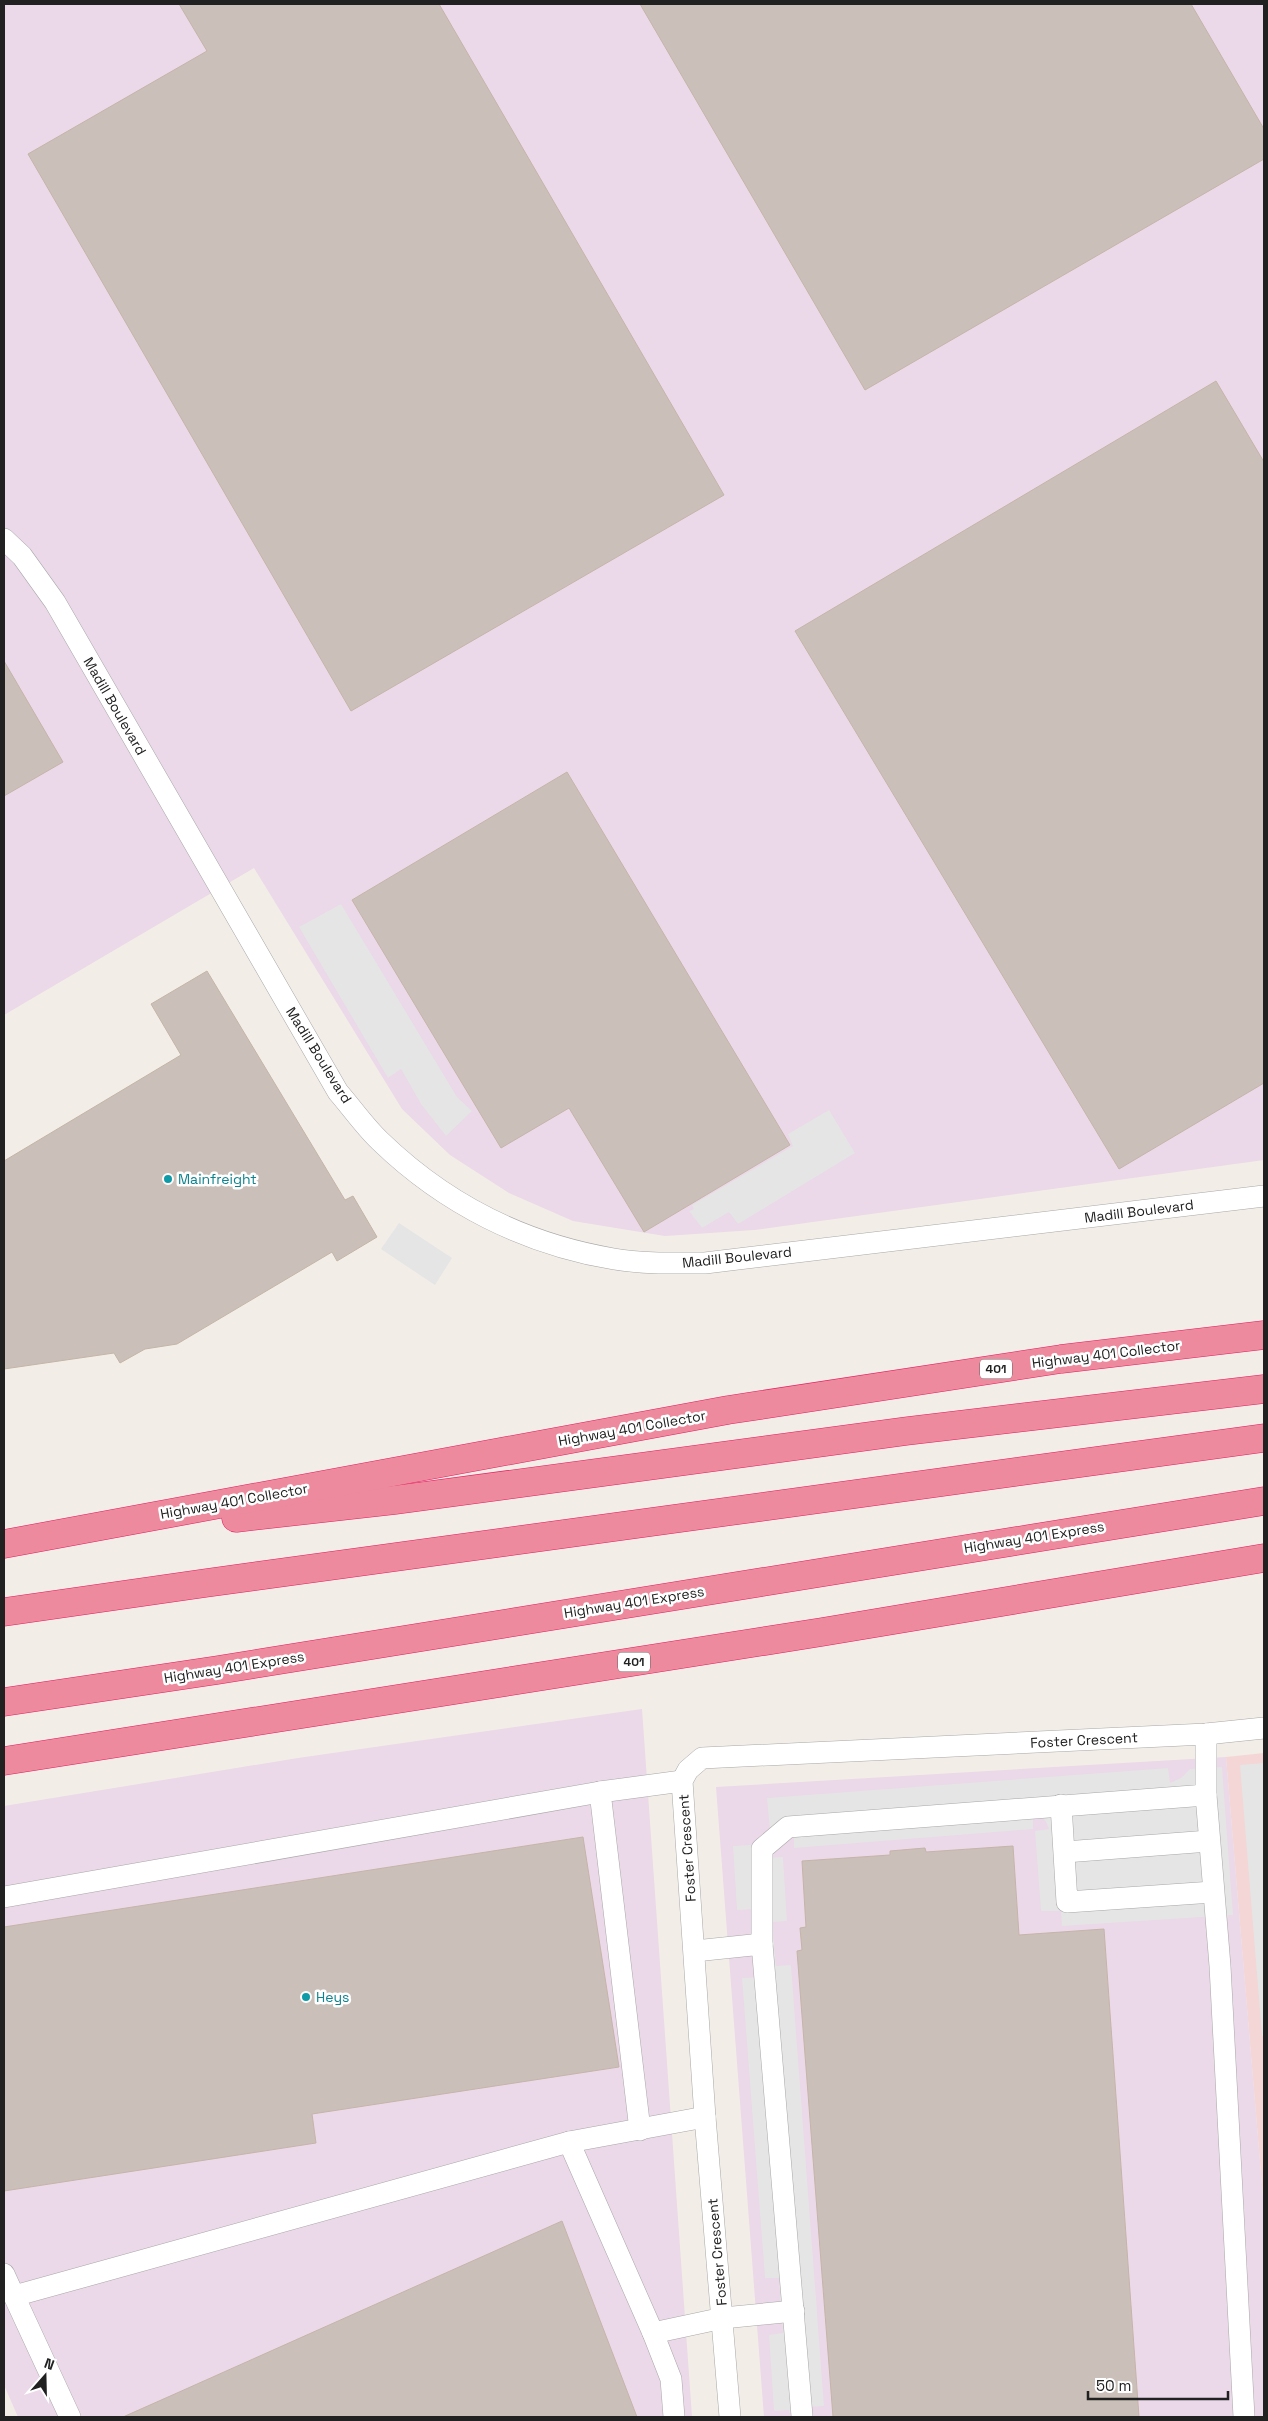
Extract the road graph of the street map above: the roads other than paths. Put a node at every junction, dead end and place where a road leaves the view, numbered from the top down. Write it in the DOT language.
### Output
graph roads {
  1 [pos="4,540"];
  2 [pos="1264,1196"];
  3 [pos="1264,1335"];
  4 [pos="1264,1389"];
  5 [pos="1264,1438"];
  6 [pos="1264,1501"];
  7 [pos="4,1544"];
  8 [pos="1264,1558"];
  9 [pos="4,1612"];
  10 [pos="4,1702"];
  11 [pos="1264,1728"];
  12 [pos="1206,1734"];
  13 [pos="4,1761"];
  14 [pos="682,1781"];
  15 [pos="600,1792"];
  16 [pos="1206,1795"];
  17 [pos="1061,1805"];
  18 [pos="1209,1842"];
  19 [pos="1064,1852"];
  20 [pos="1213,1892"];
  21 [pos="4,1896"];
  22 [pos="762,1944"];
  23 [pos="695,1951"];
  24 [pos="705,2117"];
  25 [pos="640,2130"];
  26 [pos="569,2142"];
  27 [pos="4,2274"];
  28 [pos="14,2296"];
  29 [pos="794,2312"];
  30 [pos="723,2318"];
  31 [pos="653,2333"];
  32 [pos="802,2416"];
  33 [pos="70,2417"];
  34 [pos="674,2417"];
  35 [pos="730,2417"];
  36 [pos="1244,2417"];
  1 -- 2 [label="street, Madill Boulevard"];
  3 -- 7 [label="highway, Highway 401 Collector / 401"];
  4 -- 7 [label="highway"];
  5 -- 9 [label="highway"];
  6 -- 10 [label="highway, Highway 401 Express"];
  8 -- 13 [label="highway, 401"];
  11 -- 12 [label="street, Foster Crescent"];
  12 -- 14 [label="street, Foster Crescent"];
  12 -- 16 [label="street"];
  14 -- 15 [label="street"];
  14 -- 23 [label="street, Foster Crescent"];
  15 -- 21 [label="street"];
  15 -- 25 [label="street"];
  16 -- 17 [label="street"];
  16 -- 18 [label="street"];
  17 -- 19 [label="street"];
  17 -- 22 [label="street"];
  18 -- 19 [label="street"];
  18 -- 20 [label="street"];
  19 -- 20 [label="street"];
  20 -- 36 [label="street"];
  22 -- 23 [label="street"];
  22 -- 29 [label="street"];
  23 -- 24 [label="street, Foster Crescent"];
  24 -- 25 [label="street"];
  24 -- 30 [label="street, Foster Crescent"];
  25 -- 26 [label="street"];
  26 -- 28 [label="street"];
  26 -- 31 [label="street"];
  27 -- 28 [label="street"];
  28 -- 33 [label="street"];
  29 -- 30 [label="street"];
  29 -- 32 [label="street"];
  30 -- 31 [label="street"];
  30 -- 35 [label="street, Foster Crescent"];
  31 -- 34 [label="street"];
}
